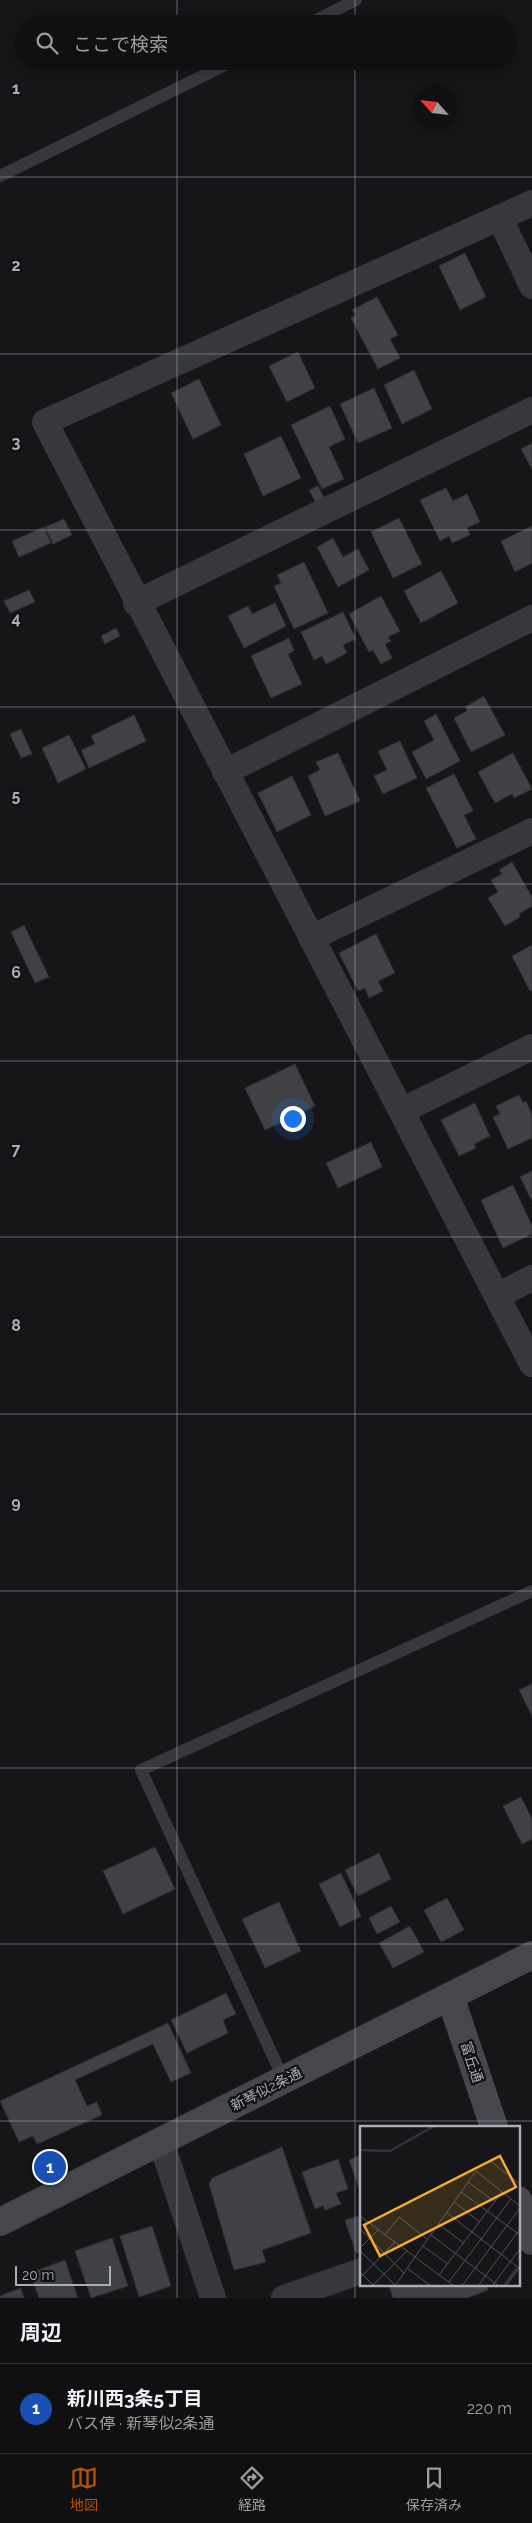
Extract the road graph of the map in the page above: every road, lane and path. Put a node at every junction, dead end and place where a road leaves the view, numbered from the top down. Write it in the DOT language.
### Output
graph roads {
  1 [pos="356,0"];
  2 [pos="326,15"];
  3 [pos="214,70"];
  4 [pos="0,176"];
  5 [pos="532,203"];
  6 [pos="500,218"];
  7 [pos="532,286"];
  8 [pos="532,410"];
  9 [pos="136,603"];
  10 [pos="532,618"];
  11 [pos="225,772"];
  12 [pos="532,831"];
  13 [pos="311,938"];
  14 [pos="532,1047"];
  15 [pos="401,1111"];
  16 [pos="532,1278"];
  17 [pos="497,1296"];
  18 [pos="532,1364"];
  19 [pos="532,1591"];
  20 [pos="532,1955"];
  21 [pos="450,1996"];
  22 [pos="284,2080"];
  23 [pos="494,2126"];
  24 [pos="161,2142"];
  25 [pos="523,2211"];
  26 [pos="0,2222"];
  27 [pos="532,2241"];
  28 [pos="360,2271"];
  29 [pos="213,2298"];
  30 [pos="284,2298"];
  1 -- 2 [label="lane"];
  3 -- 4 [label="lane"];
  5 -- 6 [label="street"];
  6 -- 7 [label="street"];
  6 -- 9 [label="street"];
  8 -- 9 [label="street"];
  9 -- 11 [label="street"];
  10 -- 11 [label="street"];
  11 -- 13 [label="street"];
  12 -- 13 [label="street"];
  13 -- 15 [label="street"];
  14 -- 15 [label="street"];
  15 -- 17 [label="street"];
  16 -- 17 [label="street"];
  17 -- 18 [label="street"];
  19 -- 22 [label="lane"];
  20 -- 21 [label="street, 新琴似2条通"];
  21 -- 22 [label="street, 新琴似2条通"];
  21 -- 23 [label="street, 富丘通"];
  22 -- 24 [label="street, 新琴似2条通"];
  24 -- 26 [label="street, 新琴似2条通"];
  24 -- 29 [label="street"];
  25 -- 27 [label="street"];
  28 -- 30 [label="street"];
}
